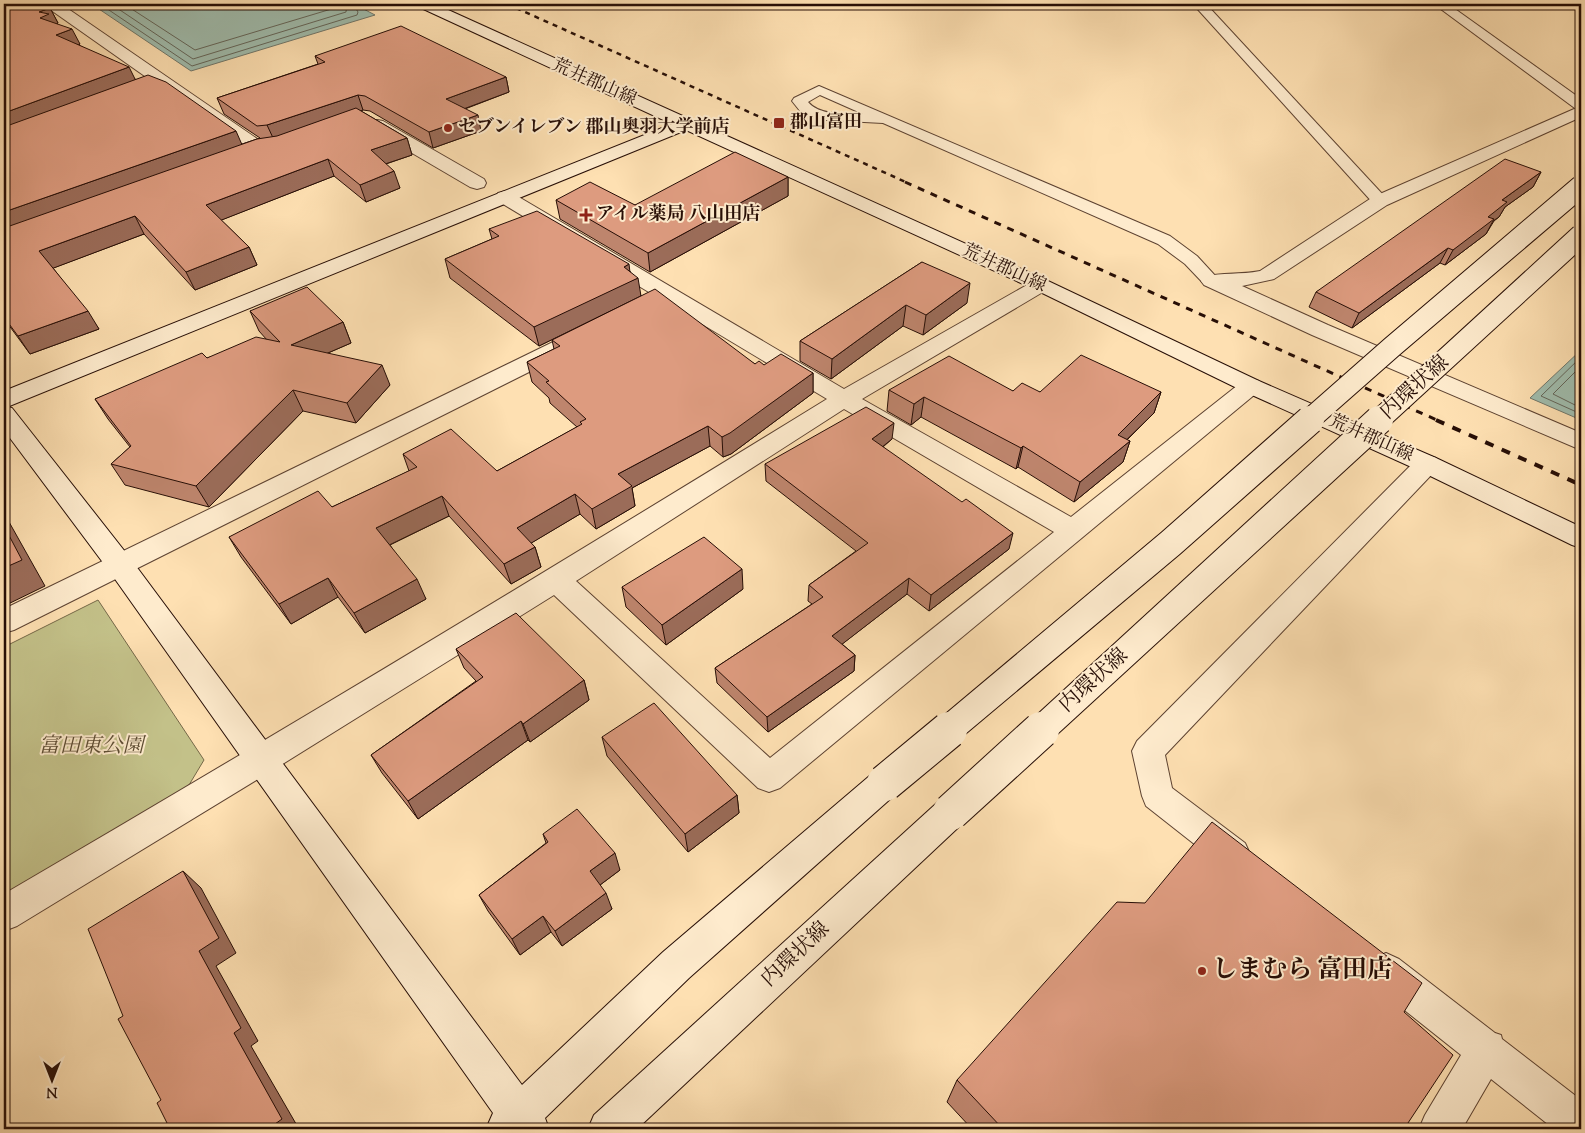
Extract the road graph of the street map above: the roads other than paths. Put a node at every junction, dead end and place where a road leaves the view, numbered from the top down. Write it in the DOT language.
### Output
graph roads {
  1 [pos="424,4"];
  2 [pos="1199,4"];
  3 [pos="1440,4"];
  4 [pos="56,5"];
  5 [pos="36,10"];
  6 [pos="162,81"];
  7 [pos="143,88"];
  8 [pos="1581,106"];
  9 [pos="1581,111"];
  10 [pos="363,117"];
  11 [pos="886,119"];
  12 [pos="687,124"];
  13 [pos="241,156"];
  14 [pos="477,183"];
  15 [pos="1581,186"];
  16 [pos="505,197"];
  17 [pos="1380,200"];
  18 [pos="1581,235"];
  19 [pos="1211,280"];
  20 [pos="1041,285"];
  21 [pos="669,294"];
  22 [pos="607,324"];
  23 [pos="580,337"];
  24 [pos="1251,386"];
  25 [pos="4,400"];
  26 [pos="844,400"];
  27 [pos="4,414"];
  28 [pos="1581,442"];
  29 [pos="1427,464"];
  30 [pos="1074,531"];
  31 [pos="1581,538"];
  32 [pos="120,564"];
  33 [pos="556,580"];
  34 [pos="4,622"];
  35 [pos="262,760"];
  36 [pos="1260,874"];
  37 [pos="4,914"];
  38 [pos="1362,953"];
  39 [pos="1487,1050"];
  40 [pos="518,1125"];
  41 [pos="1581,1125"];
  42 [pos="608,1129"];
  43 [pos="1439,1129"];
  1 -- 12 [label="street, 荒井郡山線"];
  2 -- 17 [label="lane"];
  3 -- 8 [label="lane"];
  4 -- 5 [label="street"];
  4 -- 6 [label="street"];
  6 -- 7 [label="street"];
  6 -- 13 [label="street"];
  9 -- 17 [label="street"];
  10 -- 14 [label="street"];
  11 -- 11 [label="lane"];
  11 -- 19 [label="lane"];
  12 -- 16 [label="street"];
  12 -- 20 [label="street, 荒井郡山線"];
  15 -- 40 [label="street, bridge"];
  16 -- 21 [label="street"];
  16 -- 25 [label="street"];
  17 -- 19 [label="street"];
  18 -- 42 [label="street, 内環状線, bridge"];
  19 -- 28 [label="street"];
  20 -- 24 [label="street, 荒井郡山線"];
  20 -- 26 [label="street"];
  21 -- 22 [label="street"];
  21 -- 26 [label="street"];
  23 -- 32 [label="street"];
  24 -- 29 [label="street, 荒井郡山線"];
  24 -- 30 [label="street"];
  26 -- 30 [label="street"];
  26 -- 33 [label="street"];
  27 -- 32 [label="street"];
  29 -- 31 [label="street, 荒井郡山線"];
  29 -- 36 [label="street"];
  30 -- 33 [label="street"];
  32 -- 34 [label="street"];
  32 -- 35 [label="street"];
  33 -- 35 [label="street"];
  35 -- 37 [label="street"];
  35 -- 40 [label="street"];
  38 -- 39 [label="street"];
  39 -- 41 [label="street"];
  39 -- 43 [label="street"];
}
